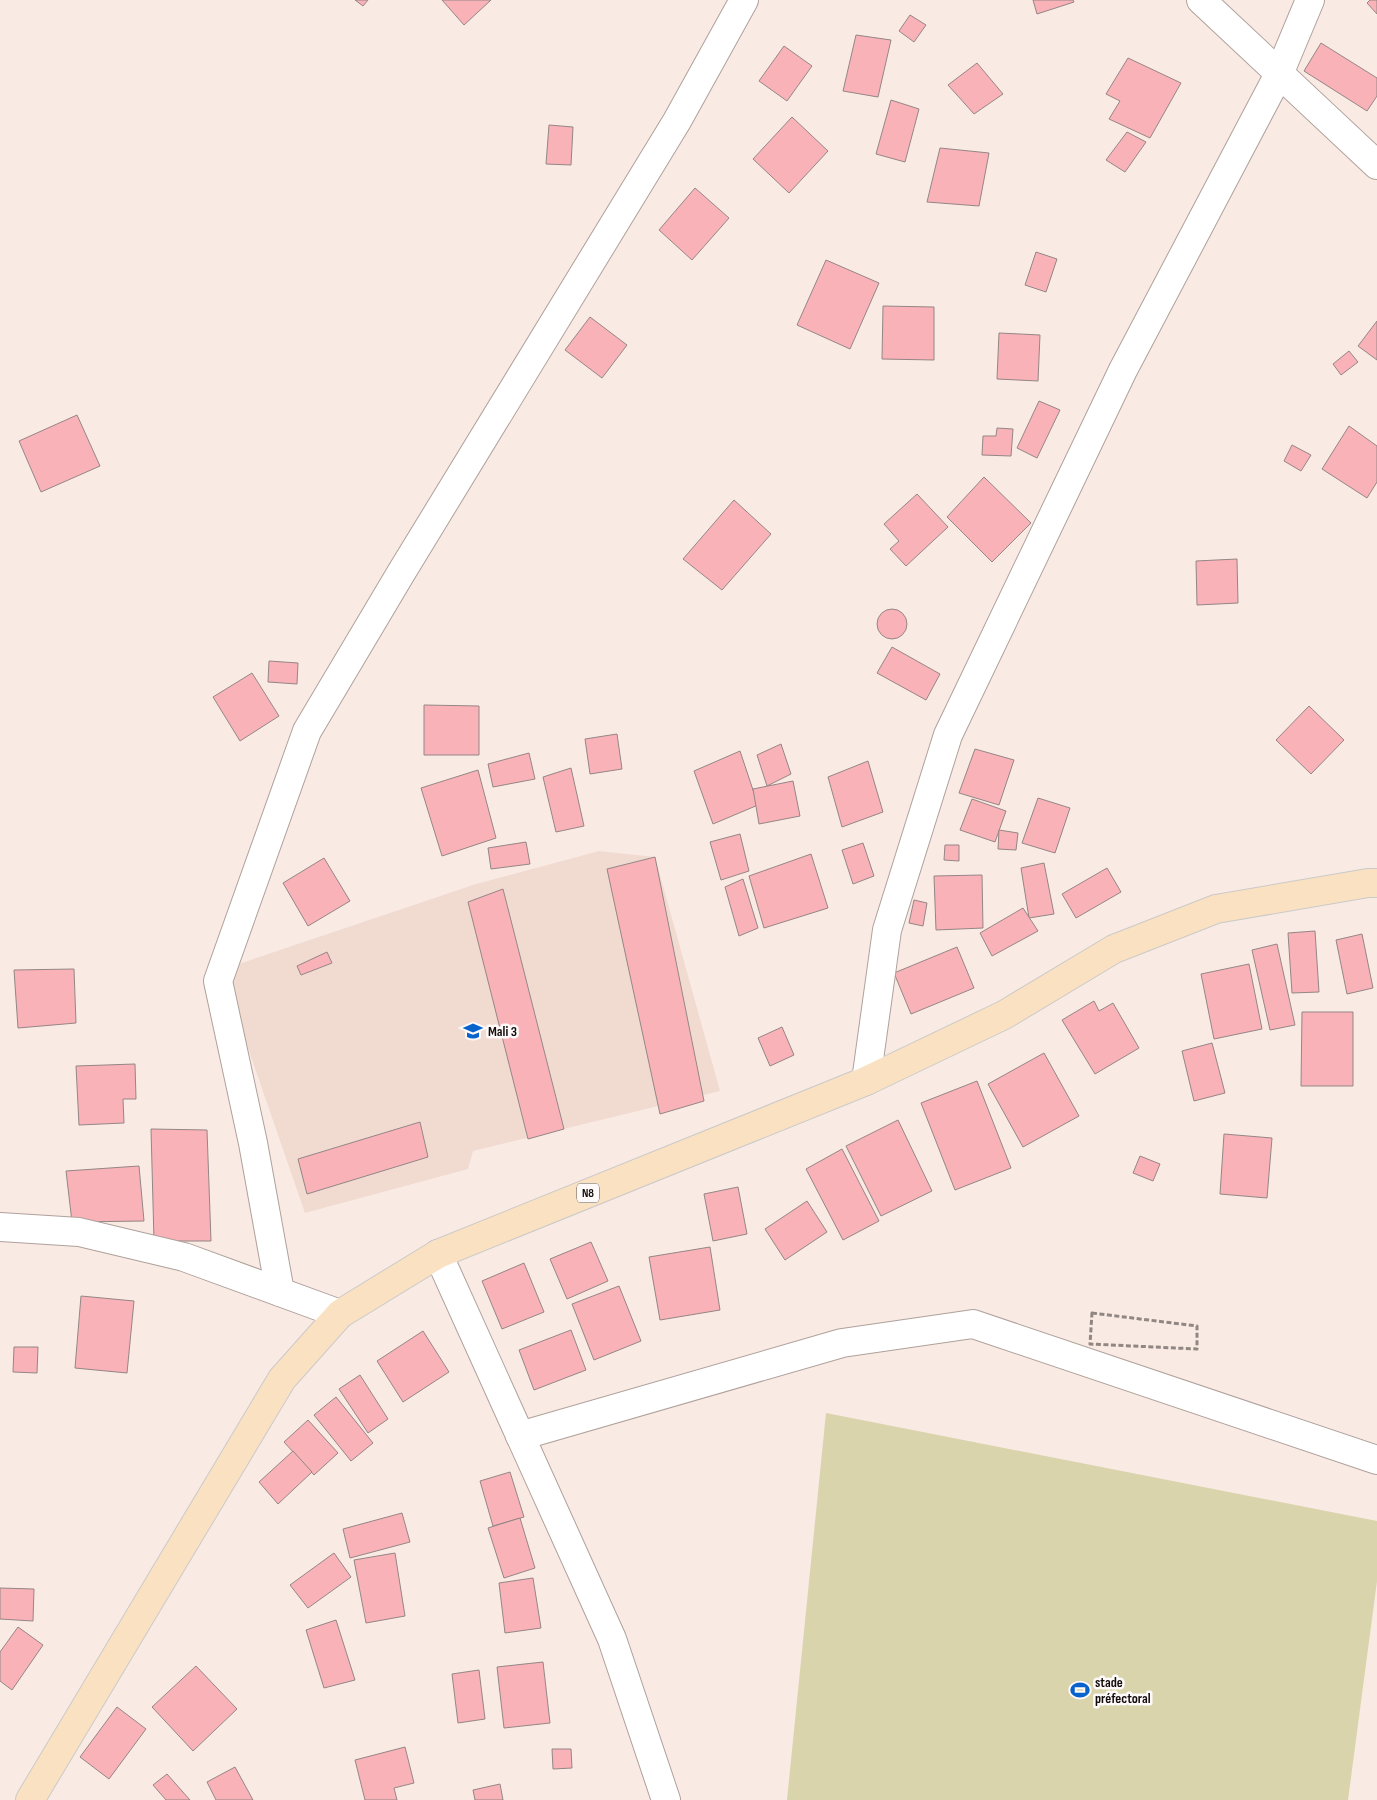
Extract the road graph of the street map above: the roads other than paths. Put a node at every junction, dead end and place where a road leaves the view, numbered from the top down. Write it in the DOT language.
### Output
graph roads {
  1 [pos="744,0"];
  2 [pos="1201,0"];
  3 [pos="1310,0"];
  4 [pos="1279,74"];
  5 [pos="1377,164"];
  6 [pos="1374,877"];
  7 [pos="866,1081"];
  8 [pos="0,1227"];
  9 [pos="438,1254"];
  10 [pos="280,1292"];
  11 [pos="340,1314"];
  12 [pos="520,1436"];
  13 [pos="1377,1460"];
  14 [pos="30,1800"];
  15 [pos="666,1800"];
  1 -- 10 [label="street"];
  2 -- 4 [label="street"];
  3 -- 4 [label="street"];
  4 -- 5 [label="street"];
  4 -- 7 [label="street"];
  6 -- 7 [label="main road, N8"];
  7 -- 9 [label="main road, N8"];
  8 -- 10 [label="street"];
  9 -- 11 [label="main road, N8"];
  9 -- 12 [label="street"];
  10 -- 11 [label="street"];
  11 -- 14 [label="main road, N8"];
  12 -- 13 [label="street"];
  12 -- 15 [label="street"];
}
